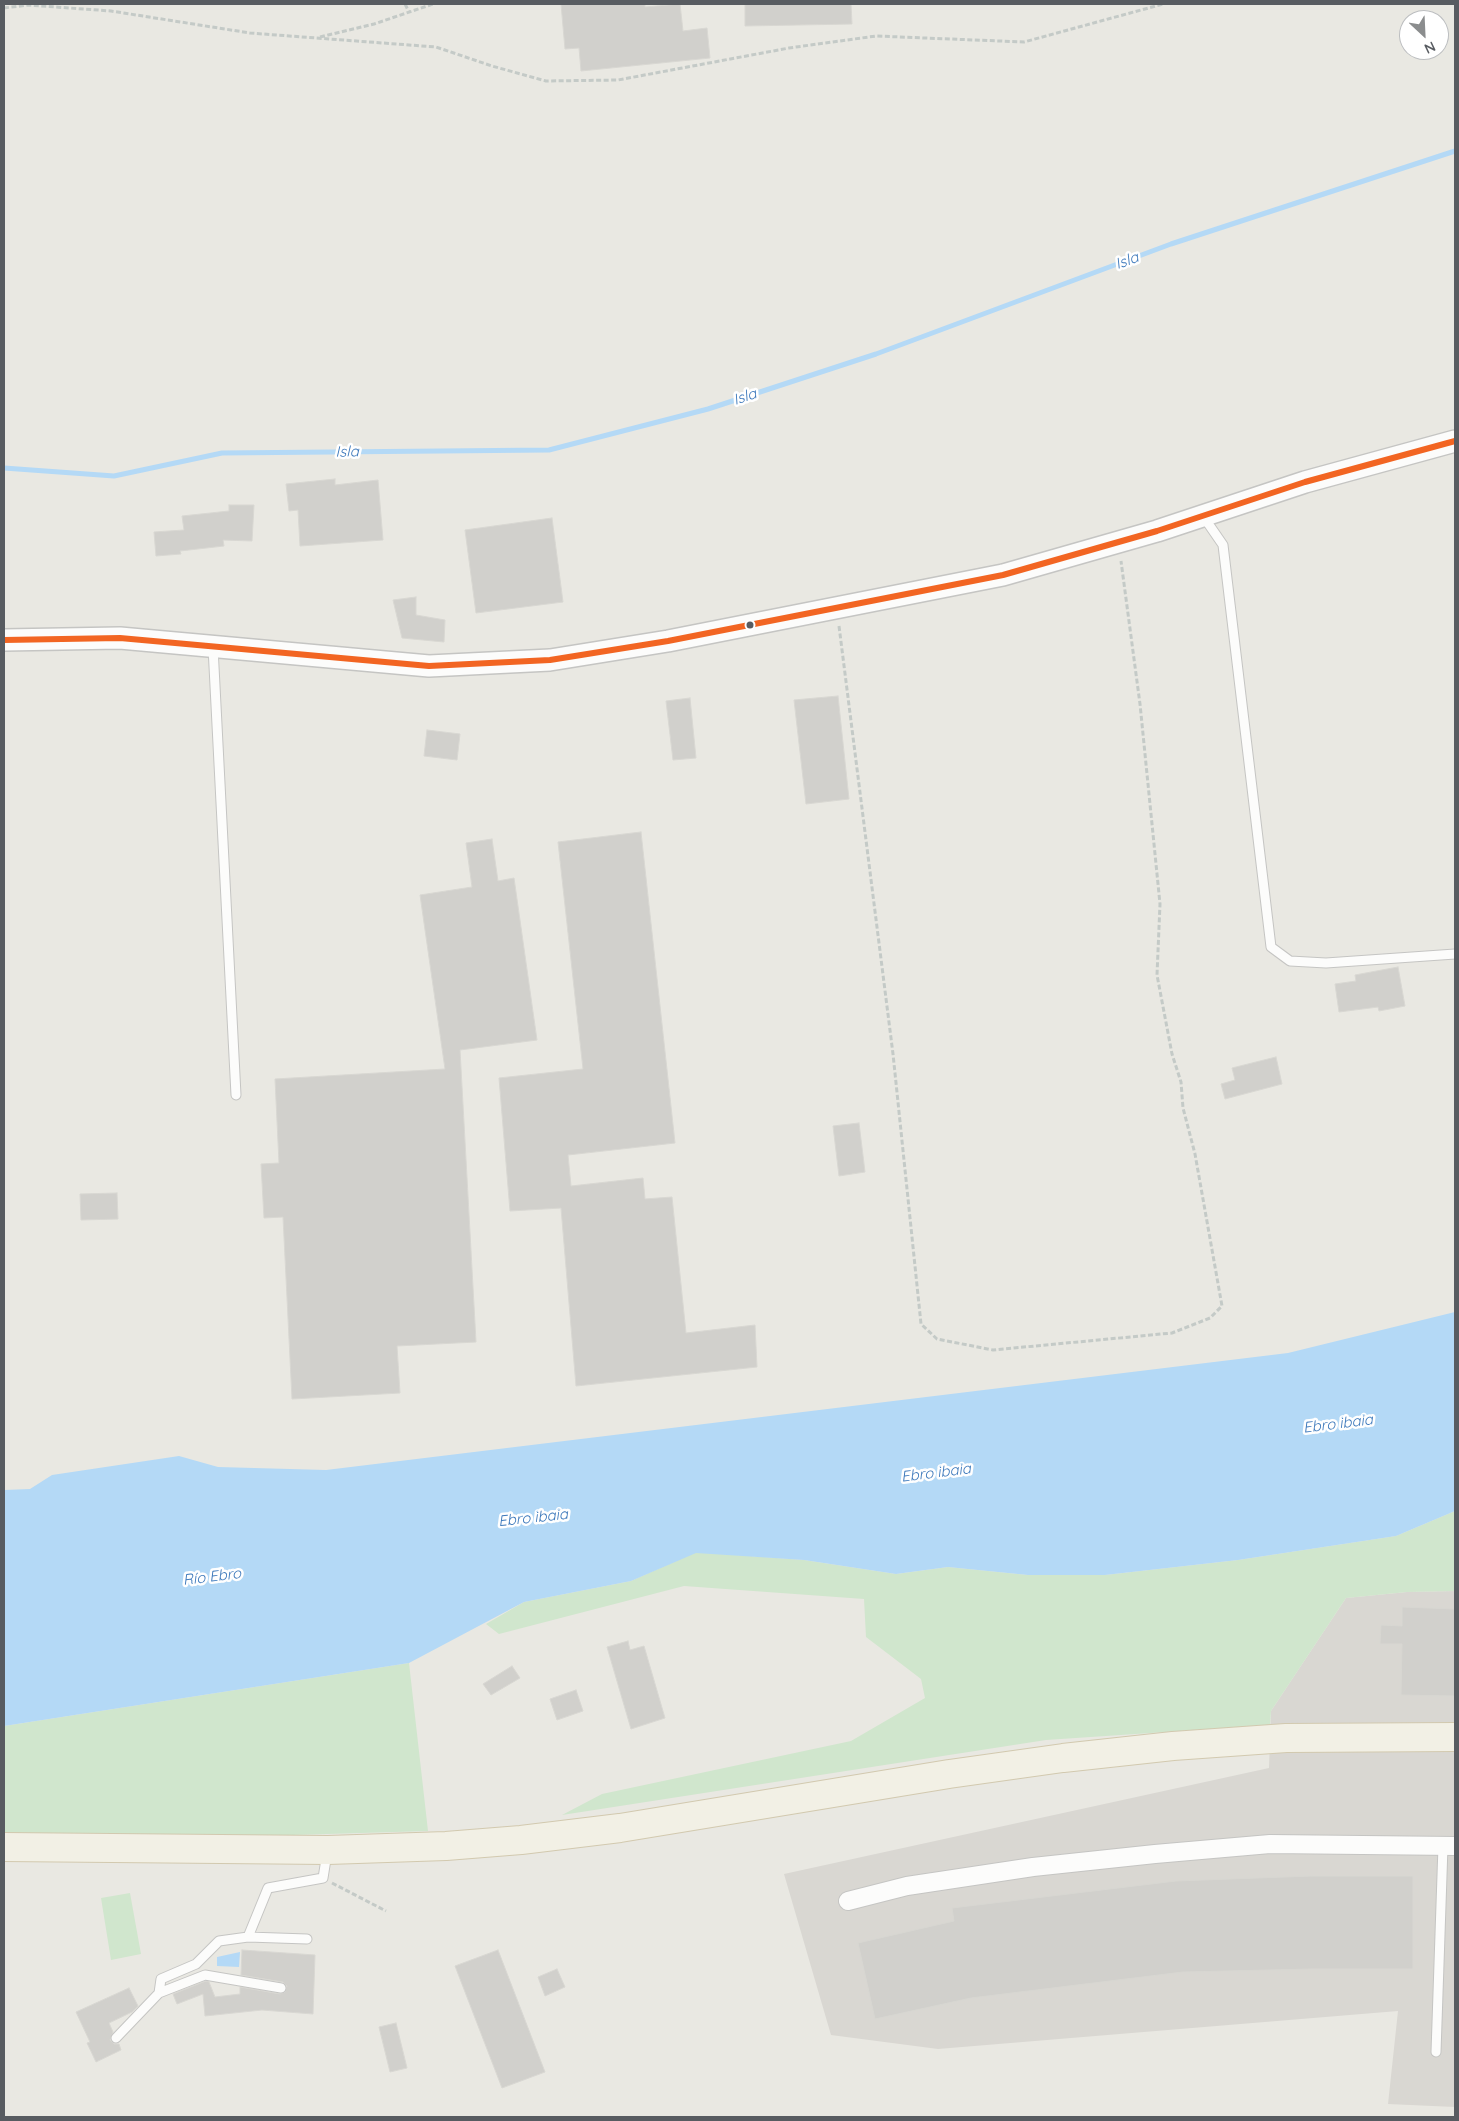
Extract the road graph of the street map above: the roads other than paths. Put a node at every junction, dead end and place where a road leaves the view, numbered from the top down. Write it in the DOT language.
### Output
graph roads {
  1 [pos="1455,441"];
  2 [pos="1203,516"];
  3 [pos="4,640"];
  4 [pos="213,646"];
  5 [pos="1455,954"];
  6 [pos="236,1095"];
  7 [pos="1455,1737"];
  8 [pos="1449,1846"];
  9 [pos="4,1847"];
  10 [pos="328,1850"];
  11 [pos="848,1901"];
  12 [pos="248,1937"];
  13 [pos="307,1939"];
  14 [pos="281,1988"];
  15 [pos="159,1993"];
  16 [pos="116,2038"];
  17 [pos="1436,2052"];
  1 -- 2 [label="street"];
  2 -- 4 [label="street"];
  2 -- 5 [label="lane"];
  3 -- 4 [label="street"];
  4 -- 6 [label="lane"];
  7 -- 10 [label="main road"];
  8 -- 11 [label="street"];
  8 -- 17 [label="lane"];
  9 -- 10 [label="main road"];
  10 -- 12 [label="lane"];
  12 -- 13 [label="lane"];
  12 -- 15 [label="lane"];
  14 -- 15 [label="lane"];
  15 -- 16 [label="lane"];
}
